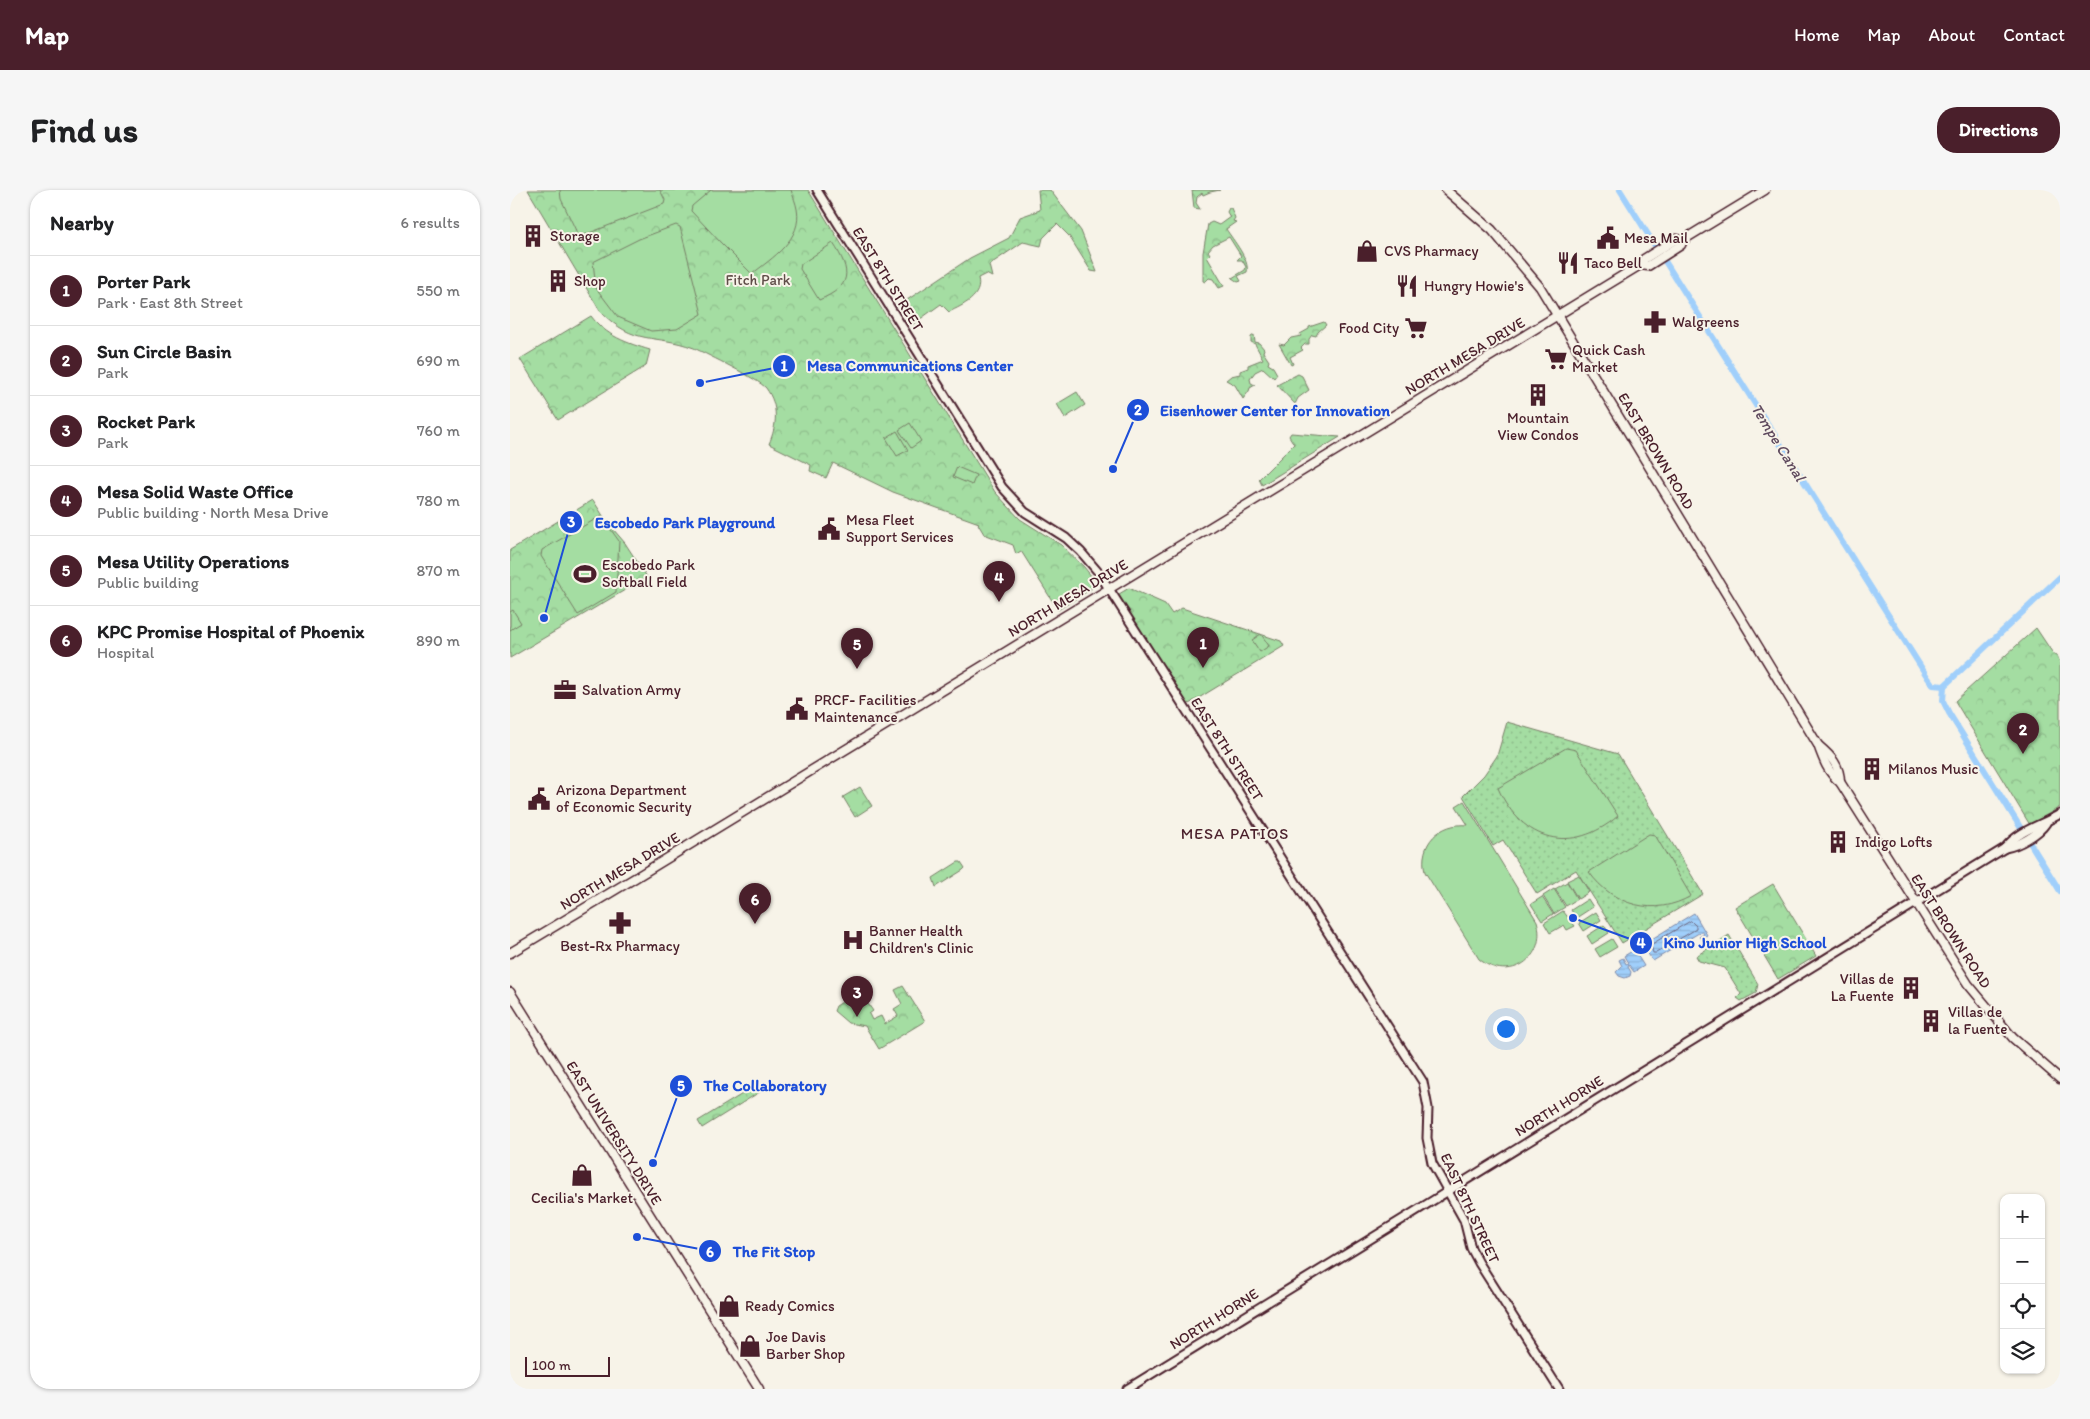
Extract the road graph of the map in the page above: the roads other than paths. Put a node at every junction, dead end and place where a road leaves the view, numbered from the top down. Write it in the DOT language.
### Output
graph roads {
  1 [pos="816,190"];
  2 [pos="1446,190"];
  3 [pos="1765,190"];
  4 [pos="1558,316"];
  5 [pos="1109,589"];
  6 [pos="2060,814"];
  7 [pos="1916,903"];
  8 [pos="510,953"];
  9 [pos="510,992"];
  10 [pos="2060,1079"];
  11 [pos="1448,1191"];
  12 [pos="759,1389"];
  13 [pos="1127,1389"];
  14 [pos="1559,1389"];
  1 -- 5 [label="street, EAST 8TH STREET"];
  2 -- 4 [label="main road, EAST BROWN ROAD"];
  3 -- 4 [label="main road, NORTH MESA DRIVE"];
  4 -- 5 [label="main road, NORTH MESA DRIVE"];
  4 -- 7 [label="main road, EAST BROWN ROAD"];
  5 -- 8 [label="main road, NORTH MESA DRIVE"];
  5 -- 11 [label="street, EAST 8TH STREET"];
  6 -- 7 [label="street, NORTH HORNE"];
  7 -- 10 [label="main road, EAST BROWN ROAD"];
  7 -- 11 [label="street, NORTH HORNE"];
  9 -- 12 [label="main road, EAST UNIVERSITY DRIVE"];
  11 -- 13 [label="street, NORTH HORNE"];
  11 -- 14 [label="street, EAST 8TH STREET"];
}
